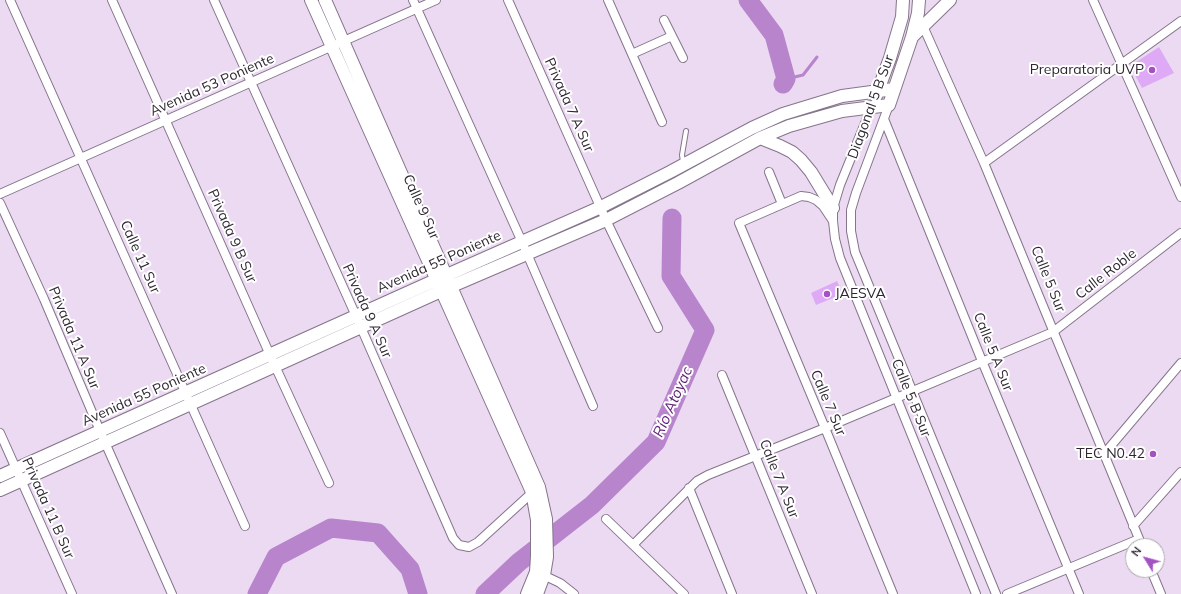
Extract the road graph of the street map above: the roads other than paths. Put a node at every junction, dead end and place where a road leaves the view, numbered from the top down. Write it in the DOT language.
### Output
graph roads {
  1 [pos="10,0"];
  2 [pos="112,0"];
  3 [pos="214,0"];
  4 [pos="311,0"];
  5 [pos="325,0"];
  6 [pos="413,0"];
  7 [pos="436,0"];
  8 [pos="508,0"];
  9 [pos="608,0"];
  10 [pos="903,0"];
  11 [pos="920,0"];
  12 [pos="923,0"];
  13 [pos="1092,0"];
  14 [pos="947,2"];
  15 [pos="417,8"];
  16 [pos="664,20"];
  17 [pos="1181,21"];
  18 [pos="923,26"];
  19 [pos="672,36"];
  20 [pos="912,37"];
  21 [pos="344,41"];
  22 [pos="332,46"];
  23 [pos="632,54"];
  24 [pos="683,58"];
  25 [pos="890,58"];
  26 [pos="1122,64"];
  27 [pos="250,82"];
  28 [pos="894,89"];
  29 [pos="878,90"];
  30 [pos="889,105"];
  31 [pos="872,106"];
  32 [pos="884,119"];
  33 [pos="166,120"];
  34 [pos="662,122"];
  35 [pos="686,131"];
  36 [pos="760,138"];
  37 [pos="81,158"];
  38 [pos="984,163"];
  39 [pos="683,165"];
  40 [pos="769,172"];
  41 [pos="0,194"];
  42 [pos="1181,197"];
  43 [pos="0,203"];
  44 [pos="782,204"];
  45 [pos="601,207"];
  46 [pos="833,208"];
  47 [pos="851,210"];
  48 [pos="606,220"];
  49 [pos="833,221"];
  50 [pos="1181,233"];
  51 [pos="522,242"];
  52 [pos="527,254"];
  53 [pos="442,277"];
  54 [pos="447,289"];
  55 [pos="356,316"];
  56 [pos="360,328"];
  57 [pos="658,328"];
  58 [pos="1053,332"];
  59 [pos="270,355"];
  60 [pos="982,361"];
  61 [pos="1181,363"];
  62 [pos="275,367"];
  63 [pos="722,375"];
  64 [pos="913,390"];
  65 [pos="186,393"];
  66 [pos="896,397"];
  67 [pos="191,404"];
  68 [pos="593,406"];
  69 [pos="825,428"];
  70 [pos="100,431"];
  71 [pos="0,433"];
  72 [pos="105,443"];
  73 [pos="1104,454"];
  74 [pos="756,456"];
  75 [pos="16,469"];
  76 [pos="1181,472"];
  77 [pos="0,476"];
  78 [pos="21,481"];
  79 [pos="329,483"];
  80 [pos="689,488"];
  81 [pos="0,490"];
  82 [pos="536,490"];
  83 [pos="606,519"];
  84 [pos="245,526"];
  85 [pos="1133,526"];
  86 [pos="1138,538"];
  87 [pos="633,545"];
  88 [pos="1125,547"];
  89 [pos="1069,568"];
  90 [pos="540,574"];
  91 [pos="1154,578"];
  92 [pos="72,594"];
  93 [pos="172,594"];
  94 [pos="527,594"];
  95 [pos="537,594"];
  96 [pos="574,594"];
  97 [pos="684,594"];
  98 [pos="732,594"];
  99 [pos="812,594"];
  100 [pos="893,594"];
  101 [pos="976,594"];
  102 [pos="996,594"];
  103 [pos="1007,594"];
  104 [pos="1080,594"];
  105 [pos="1161,594"];
  1 -- 37 [label="street, Calle 11 Sur"];
  2 -- 33 [label="street, Privada 9 B Sur"];
  3 -- 27 [label="street, Privada 9 A Sur"];
  4 -- 22 [label="main road, Calle 9 Sur"];
  5 -- 21 [label="main road, Calle 9 Sur"];
  6 -- 15 [label="street"];
  7 -- 15 [label="street, Avenida 53 Poniente"];
  8 -- 45 [label="street, Privada 7 A Sur"];
  9 -- 23 [label="street"];
  10 -- 25 [label="main road, Diagonal 5 B Sur"];
  11 -- 20 [label="main road, Diagonal 5 B Sur"];
  12 -- 14 [label="main road"];
  13 -- 26 [label="street"];
  14 -- 18 [label="main road"];
  15 -- 21 [label="street, Avenida 53 Poniente"];
  15 -- 51 [label="street"];
  16 -- 19 [label="street"];
  17 -- 26 [label="street"];
  18 -- 20 [label="main road"];
  18 -- 38 [label="street, Calle 5 Sur"];
  19 -- 23 [label="street"];
  19 -- 24 [label="street"];
  20 -- 25 [label="main road"];
  20 -- 28 [label="main road, Diagonal 5 B Sur"];
  21 -- 22 [label="street, Avenida 53 Poniente"];
  21 -- 53 [label="main road, Calle 9 Sur"];
  22 -- 27 [label="street, Avenida 53 Poniente"];
  22 -- 53 [label="main road, Calle 9 Sur"];
  23 -- 34 [label="street"];
  25 -- 29 [label="main road, Diagonal 5 B Sur"];
  26 -- 38 [label="street"];
  26 -- 42 [label="street"];
  27 -- 33 [label="street, Avenida 53 Poniente"];
  27 -- 55 [label="street, Privada 9 A Sur"];
  28 -- 29 [label="main road, Avenida 55 Poniente"];
  28 -- 30 [label="main road, Diagonal 5 B Sur"];
  29 -- 31 [label="main road, Diagonal 5 B Sur"];
  29 -- 39 [label="main road, Avenida 55 Poniente"];
  30 -- 31 [label="main road, Avenida 55 Poniente"];
  30 -- 32 [label="street, Diagonal 5 B Sur"];
  31 -- 36 [label="main road, Avenida 55 Poniente"];
  31 -- 46 [label="street, Diagonal 5 B Sur"];
  32 -- 47 [label="street, Diagonal 5 B Sur"];
  32 -- 60 [label="street, Calle 5 A Sur"];
  33 -- 37 [label="street, Avenida 53 Poniente"];
  33 -- 59 [label="street, Privada 9 B Sur"];
  35 -- 39 [label="lane"];
  36 -- 46 [label="main road"];
  36 -- 48 [label="main road, Avenida 55 Poniente"];
  37 -- 41 [label="street, Avenida 53 Poniente"];
  37 -- 65 [label="street, Calle 11 Sur"];
  38 -- 58 [label="street, Calle 5 Sur"];
  39 -- 45 [label="main road, Avenida 55 Poniente"];
  40 -- 44 [label="street"];
  43 -- 70 [label="street, Privada 11 A Sur"];
  44 -- 49 [label="street"];
  44 -- 69 [label="street, Calle 7 Sur"];
  45 -- 48 [label="street, Privada 7 A Sur"];
  45 -- 51 [label="main road, Avenida 55 Poniente"];
  46 -- 49 [label="street, Calle 5 B Sur"];
  47 -- 64 [label="street, Calle 5 B Sur"];
  48 -- 52 [label="main road, Avenida 55 Poniente"];
  48 -- 57 [label="street, Privada 7 A Sur"];
  49 -- 66 [label="street, Calle 5 B Sur"];
  50 -- 58 [label="street, Calle Roble"];
  51 -- 52 [label="street"];
  51 -- 53 [label="main road, Avenida 55 Poniente"];
  52 -- 54 [label="main road, Avenida 55 Poniente"];
  52 -- 68 [label="street"];
  53 -- 54 [label="main road, Calle 9 Sur"];
  53 -- 55 [label="main road, Avenida 55 Poniente"];
  54 -- 56 [label="main road, Avenida 55 Poniente"];
  54 -- 82 [label="main road, Calle 9 Sur"];
  55 -- 56 [label="street, Privada 9 A Sur"];
  55 -- 59 [label="main road, Avenida 55 Poniente"];
  56 -- 62 [label="main road, Avenida 55 Poniente"];
  56 -- 82 [label="street, Privada 9 A Sur"];
  58 -- 60 [label="street, Calle Roble"];
  58 -- 73 [label="street, Calle 5 Sur"];
  59 -- 62 [label="street, Privada 9 B Sur"];
  59 -- 65 [label="main road, Avenida 55 Poniente"];
  60 -- 64 [label="street, Calle Roble"];
  60 -- 89 [label="street, Calle 5 A Sur"];
  61 -- 73 [label="street"];
  62 -- 67 [label="main road, Avenida 55 Poniente"];
  62 -- 79 [label="street, Privada 9 B Sur"];
  63 -- 74 [label="street, Calle 7 A Sur"];
  64 -- 66 [label="street, Calle Roble"];
  64 -- 102 [label="street, Calle 5 B Sur"];
  65 -- 67 [label="street, Calle 11 Sur"];
  65 -- 70 [label="main road, Avenida 55 Poniente"];
  66 -- 69 [label="street, Calle Roble"];
  66 -- 101 [label="street, Calle 5 B Sur"];
  67 -- 72 [label="main road, Avenida 55 Poniente"];
  67 -- 84 [label="street, Calle 11 Sur"];
  69 -- 74 [label="street, Calle Roble"];
  69 -- 100 [label="street, Calle 7 Sur"];
  70 -- 72 [label="street, Privada 11 A Sur"];
  70 -- 75 [label="main road, Avenida 55 Poniente"];
  71 -- 75 [label="street, Privada 11 B Sur"];
  72 -- 78 [label="main road, Avenida 55 Poniente"];
  72 -- 93 [label="street, Privada 11 A Sur"];
  73 -- 85 [label="street, Calle 5 Sur"];
  74 -- 80 [label="street, Calle Roble"];
  74 -- 99 [label="street, Calle 7 A Sur"];
  75 -- 77 [label="main road, Avenida 55 Poniente"];
  75 -- 78 [label="street, Privada 11 B Sur"];
  76 -- 85 [label="street"];
  78 -- 81 [label="main road, Avenida 55 Poniente"];
  78 -- 92 [label="street, Privada 11 B Sur"];
  80 -- 87 [label="street, Calle Roble"];
  80 -- 98 [label="street"];
  82 -- 90 [label="main road, Calle 9 Sur"];
  83 -- 87 [label="street"];
  85 -- 86 [label="street, Calle 5 Sur"];
  87 -- 97 [label="street"];
  88 -- 89 [label="street"];
  89 -- 103 [label="street"];
  89 -- 104 [label="street, Calle 5 A Sur"];
  90 -- 94 [label="main road"];
  90 -- 95 [label="main road"];
  90 -- 96 [label="street"];
  91 -- 105 [label="street"];
}
